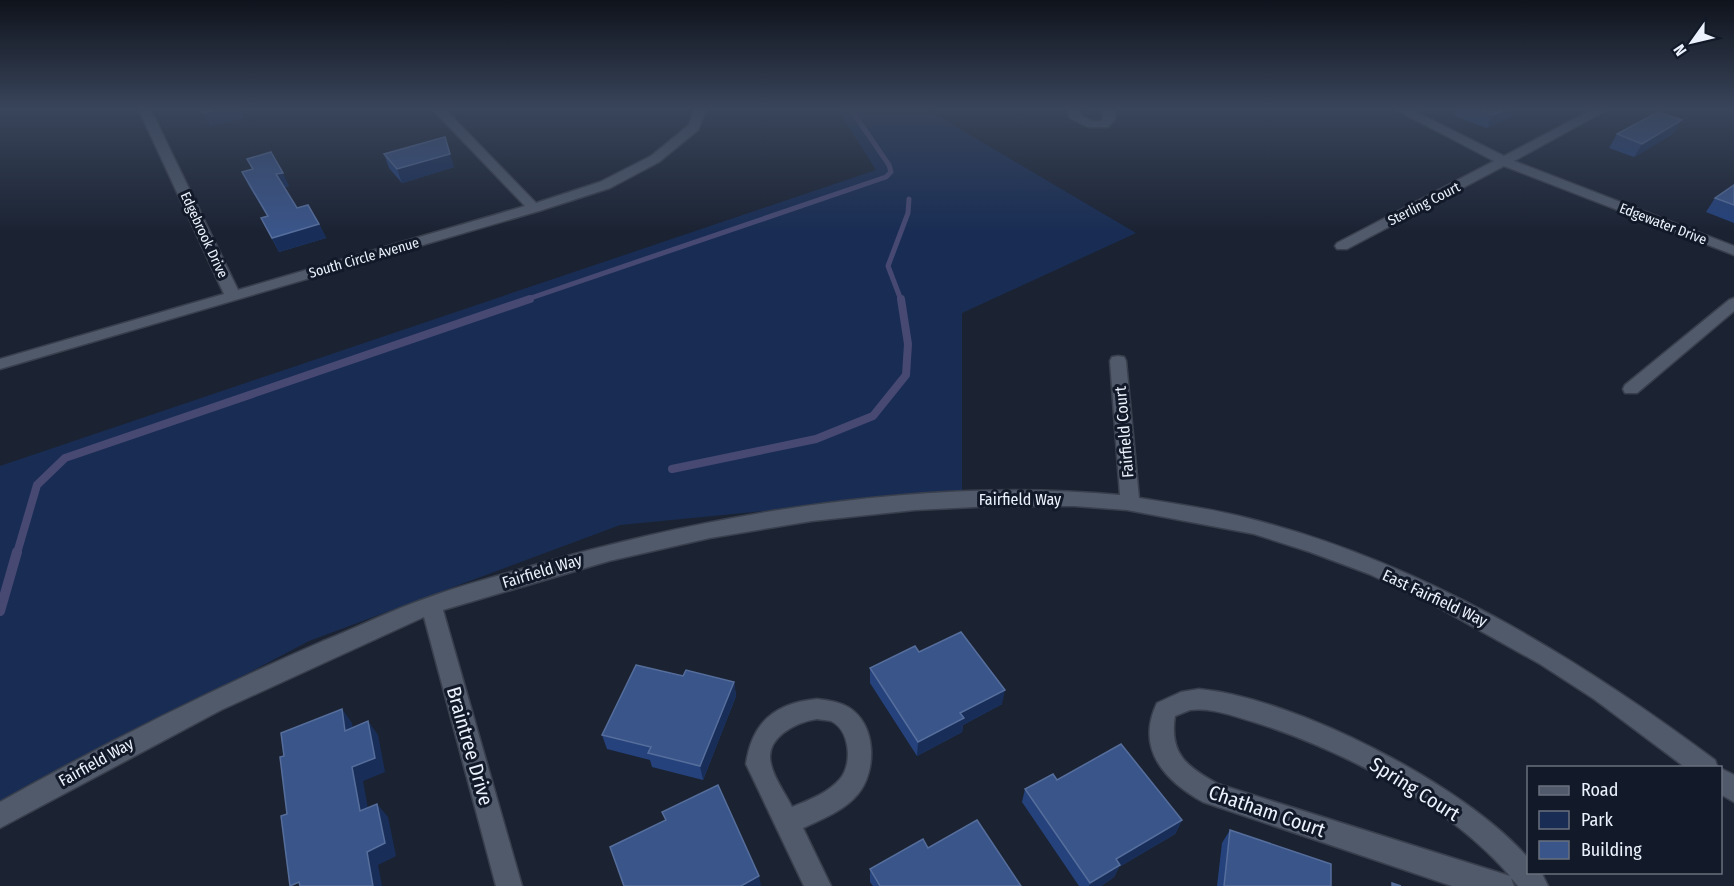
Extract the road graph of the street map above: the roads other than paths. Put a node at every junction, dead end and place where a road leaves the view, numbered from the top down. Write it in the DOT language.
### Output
graph roads {
  1 [pos="164,149"];
  2 [pos="477,149"];
  3 [pos="667,149"];
  4 [pos="1481,149"];
  5 [pos="1529,149"];
  6 [pos="1506,162"];
  7 [pos="1592,194"];
  8 [pos="534,208"];
  9 [pos="1734,239"];
  10 [pos="1342,246"];
  11 [pos="1734,251"];
  12 [pos="233,296"];
  13 [pos="1734,303"];
  14 [pos="1118,361"];
  15 [pos="0,364"];
  16 [pos="1631,389"];
  17 [pos="1130,503"];
  18 [pos="431,605"];
  19 [pos="1277,718"];
  20 [pos="1703,766"];
  21 [pos="1722,781"];
  22 [pos="1734,790"];
  23 [pos="0,816"];
  24 [pos="787,823"];
  25 [pos="509,886"];
  26 [pos="818,886"];
  27 [pos="1501,886"];
  28 [pos="1535,886"];
  1 -- 12 [label="street, Edgebrook Drive"];
  2 -- 8 [label="street"];
  3 -- 8 [label="street, South Circle Avenue"];
  4 -- 6 [label="street, Edgewater Drive"];
  5 -- 6 [label="street, Sterling Court"];
  6 -- 7 [label="street, Edgewater Drive"];
  6 -- 10 [label="street, Sterling Court"];
  7 -- 9 [label="street, Edgewater Drive"];
  7 -- 11 [label="street, Edgewater Drive"];
  8 -- 12 [label="street, South Circle Avenue"];
  12 -- 15 [label="street, South Circle Avenue"];
  13 -- 16 [label="street"];
  14 -- 17 [label="street, Fairfield Court"];
  17 -- 18 [label="street, Fairfield Way"];
  17 -- 20 [label="street, East Fairfield Way"];
  18 -- 23 [label="street, Fairfield Way"];
  18 -- 25 [label="street, Braintree Drive"];
  19 -- 27 [label="street, Chatham Court"];
  19 -- 28 [label="street, Spring Court"];
  21 -- 22 [label="street"];
  24 -- 24 [label="street"];
  24 -- 26 [label="street"];
}
